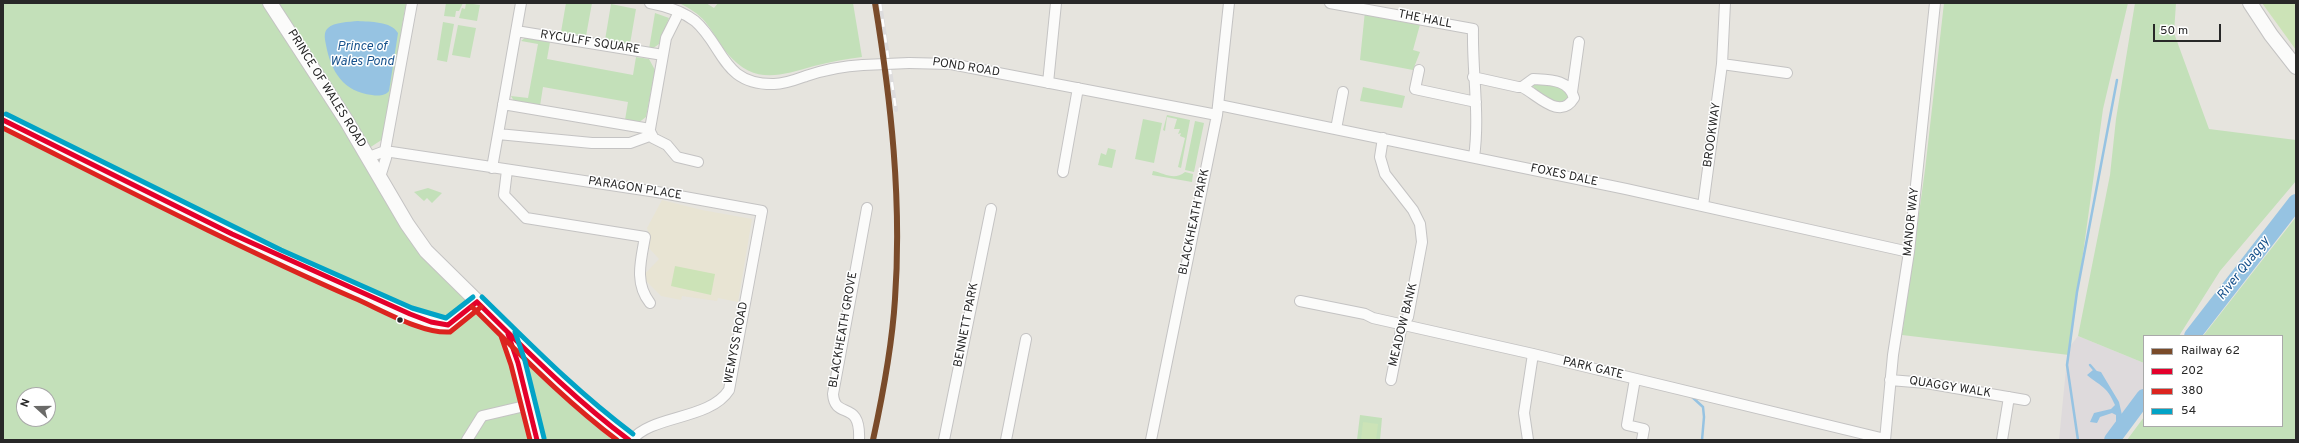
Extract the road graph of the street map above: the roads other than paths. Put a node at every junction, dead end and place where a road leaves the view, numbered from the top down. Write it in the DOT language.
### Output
graph roads {
  1 [pos="270,3"];
  2 [pos="412,3"];
  3 [pos="521,3"];
  4 [pos="650,3"];
  5 [pos="1056,3"];
  6 [pos="1229,3"];
  7 [pos="1330,3"];
  8 [pos="1725,3"];
  9 [pos="1935,3"];
  10 [pos="2250,3"];
  11 [pos="679,12"];
  12 [pos="516,31"];
  13 [pos="1579,42"];
  14 [pos="663,55"];
  15 [pos="1722,64"];
  16 [pos="2296,67"];
  17 [pos="1419,70"];
  18 [pos="1787,73"];
  19 [pos="1473,77"];
  20 [pos="1048,83"];
  21 [pos="1522,87"];
  22 [pos="1078,88"];
  23 [pos="1343,92"];
  24 [pos="1572,92"];
  25 [pos="1476,102"];
  26 [pos="503,104"];
  27 [pos="1218,110"];
  28 [pos="3,120"];
  29 [pos="1336,129"];
  30 [pos="651,132"];
  31 [pos="498,134"];
  32 [pos="1384,138"];
  33 [pos="385,151"];
  34 [pos="369,157"];
  35 [pos="1474,157"];
  36 [pos="698,162"];
  37 [pos="492,168"];
  38 [pos="507,170"];
  39 [pos="1063,172"];
  40 [pos="380,177"];
  41 [pos="1703,206"];
  42 [pos="868,208"];
  43 [pos="991,209"];
  44 [pos="762,211"];
  45 [pos="1909,252"];
  46 [pos="1300,301"];
  47 [pos="477,302"];
  48 [pos="650,302"];
  49 [pos="1404,325"];
  50 [pos="508,333"];
  51 [pos="1026,339"];
  52 [pos="1533,354"];
  53 [pos="1635,378"];
  54 [pos="1391,380"];
  55 [pos="1890,380"];
  56 [pos="2009,397"];
  57 [pos="2025,400"];
  58 [pos="529,405"];
  59 [pos="467,440"];
  60 [pos="537,440"];
  61 [pos="629,440"];
  62 [pos="632,440"];
  63 [pos="859,440"];
  64 [pos="944,440"];
  65 [pos="1006,440"];
  66 [pos="1151,440"];
  67 [pos="1528,440"];
  68 [pos="1642,440"];
  69 [pos="1885,440"];
  70 [pos="2002,440"];
  1 -- 34 [label="main road, PRINCE OF WALES ROAD"];
  2 -- 33 [label="street"];
  3 -- 12 [label="street"];
  4 -- 11 [label="street, POND ROAD"];
  5 -- 20 [label="street"];
  6 -- 27 [label="street, BLACKHEATH PARK"];
  7 -- 19 [label="street, THE HALL"];
  8 -- 15 [label="street, BROOKWAY"];
  9 -- 45 [label="street, MANOR WAY"];
  10 -- 16 [label="main road"];
  11 -- 14 [label="street"];
  11 -- 20 [label="street, POND ROAD, bridge"];
  12 -- 14 [label="street, RYCULFF SQUARE"];
  12 -- 26 [label="street"];
  13 -- 24 [label="street"];
  14 -- 30 [label="street"];
  15 -- 18 [label="street"];
  15 -- 41 [label="street, BROOKWAY"];
  17 -- 25 [label="street"];
  19 -- 21 [label="street"];
  19 -- 25 [label="street, THE HALL"];
  20 -- 22 [label="street, POND ROAD"];
  21 -- 24 [label="street"];
  21 -- 24 [label="street"];
  22 -- 27 [label="street, POND ROAD"];
  22 -- 39 [label="street"];
  23 -- 29 [label="street"];
  25 -- 35 [label="street, THE HALL"];
  26 -- 30 [label="street"];
  26 -- 31 [label="street"];
  27 -- 29 [label="street, FOXES DALE"];
  27 -- 66 [label="street, BLACKHEATH PARK"];
  28 -- 47 [label="main road"];
  29 -- 32 [label="street, FOXES DALE"];
  30 -- 31 [label="street"];
  30 -- 36 [label="street"];
  31 -- 37 [label="street"];
  32 -- 35 [label="street, FOXES DALE"];
  32 -- 49 [label="street, MEADOW BANK"];
  33 -- 34 [label="street"];
  33 -- 37 [label="street, PARAGON PLACE"];
  33 -- 40 [label="street"];
  34 -- 40 [label="main road, PRINCE OF WALES ROAD"];
  35 -- 41 [label="street, FOXES DALE"];
  37 -- 38 [label="street, PARAGON PLACE"];
  38 -- 44 [label="street, PARAGON PLACE"];
  38 -- 48 [label="street"];
  40 -- 47 [label="main road, PRINCE OF WALES ROAD"];
  41 -- 45 [label="street, FOXES DALE"];
  42 -- 63 [label="street, BLACKHEATH GROVE"];
  43 -- 64 [label="street, BENNETT PARK"];
  44 -- 62 [label="street, WEMYSS ROAD"];
  45 -- 55 [label="street, MANOR WAY"];
  46 -- 49 [label="street, PARK GATE"];
  47 -- 50 [label="main road, PRINCE OF WALES ROAD"];
  49 -- 52 [label="street, PARK GATE"];
  49 -- 54 [label="street, MEADOW BANK"];
  50 -- 58 [label="main road"];
  50 -- 61 [label="main road, PRINCE OF WALES ROAD"];
  51 -- 65 [label="street"];
  52 -- 53 [label="street, PARK GATE"];
  52 -- 67 [label="street"];
  53 -- 68 [label="street"];
  53 -- 69 [label="street, PARK GATE"];
  55 -- 56 [label="street, QUAGGY WALK"];
  55 -- 69 [label="street, MANOR WAY"];
  56 -- 57 [label="street, QUAGGY WALK"];
  56 -- 70 [label="street, QUAGGY WALK"];
  58 -- 59 [label="street"];
  58 -- 60 [label="main road"];
}
